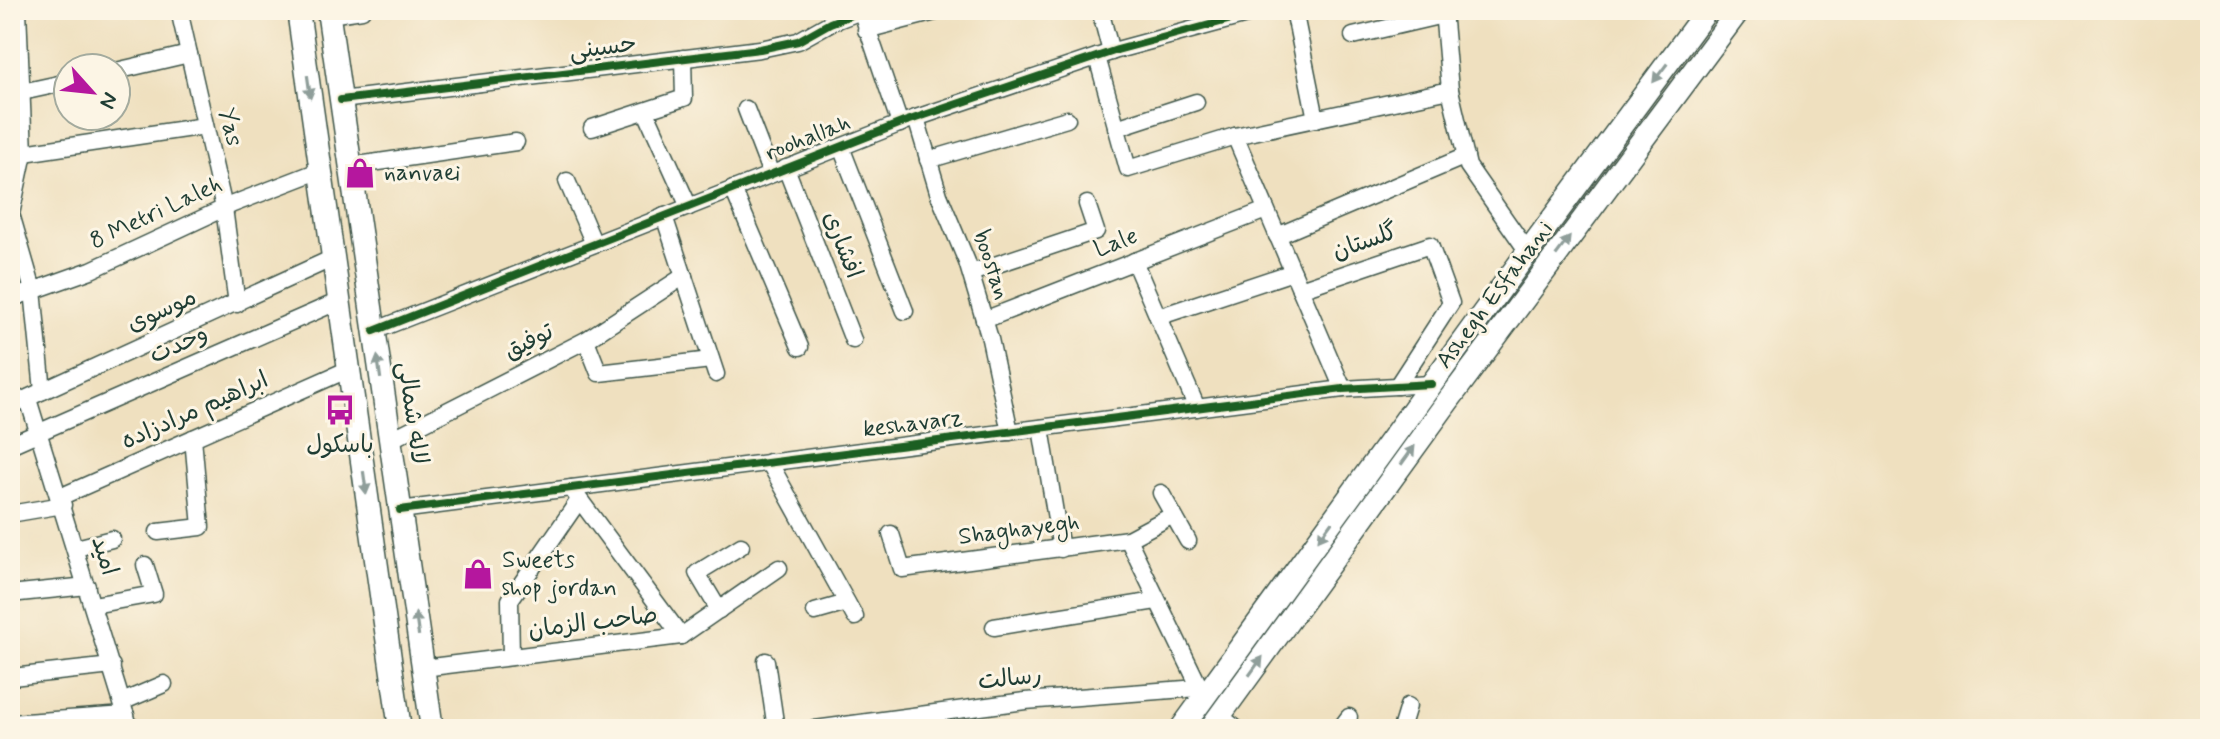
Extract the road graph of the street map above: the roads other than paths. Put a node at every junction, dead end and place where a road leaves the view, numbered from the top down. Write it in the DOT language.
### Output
graph roads {
  1 [pos="179,10"];
  2 [pos="298,10"];
  3 [pos="362,10"];
  4 [pos="943,10"];
  5 [pos="1100,10"];
  6 [pos="1265,10"];
  7 [pos="1294,10"];
  8 [pos="1707,10"];
  9 [pos="1739,10"];
  10 [pos="22,11"];
  11 [pos="861,11"];
  12 [pos="329,12"];
  13 [pos="1443,12"];
  14 [pos="866,30"];
  15 [pos="1353,36"];
  16 [pos="303,43"];
  17 [pos="189,54"];
  18 [pos="335,55"];
  19 [pos="1104,55"];
  20 [pos="683,58"];
  21 [pos="132,67"];
  22 [pos="52,85"];
  23 [pos="1450,90"];
  24 [pos="22,92"];
  25 [pos="341,100"];
  26 [pos="1196,102"];
  27 [pos="746,109"];
  28 [pos="646,112"];
  29 [pos="1067,119"];
  30 [pos="1316,119"];
  31 [pos="908,121"];
  32 [pos="205,126"];
  33 [pos="592,128"];
  34 [pos="1116,128"];
  35 [pos="1235,136"];
  36 [pos="516,142"];
  37 [pos="841,147"];
  38 [pos="24,153"];
  39 [pos="1466,156"];
  40 [pos="928,160"];
  41 [pos="351,166"];
  42 [pos="321,170"];
  43 [pos="778,171"];
  44 [pos="567,181"];
  45 [pos="733,189"];
  46 [pos="1087,204"];
  47 [pos="689,207"];
  48 [pos="224,208"];
  49 [pos="1266,210"];
  50 [pos="664,216"];
  51 [pos="1277,236"];
  52 [pos="594,244"];
  53 [pos="1528,252"];
  54 [pos="333,258"];
  55 [pos="1134,261"];
  56 [pos="1293,272"];
  57 [pos="971,273"];
  58 [pos="684,276"];
  59 [pos="1300,289"];
  60 [pos="33,290"];
  61 [pos="10,299"];
  62 [pos="339,301"];
  63 [pos="237,304"];
  64 [pos="905,311"];
  65 [pos="1158,317"];
  66 [pos="984,320"];
  67 [pos="374,331"];
  68 [pos="586,340"];
  69 [pos="853,340"];
  70 [pos="800,347"];
  71 [pos="349,369"];
  72 [pos="1431,384"];
  73 [pos="1397,386"];
  74 [pos="1343,389"];
  75 [pos="35,395"];
  76 [pos="10,406"];
  77 [pos="1197,408"];
  78 [pos="1041,428"];
  79 [pos="1010,432"];
  80 [pos="39,433"];
  81 [pos="193,438"];
  82 [pos="390,440"];
  83 [pos="10,445"];
  84 [pos="769,462"];
  85 [pos="1161,493"];
  86 [pos="575,494"];
  87 [pos="61,501"];
  88 [pos="400,510"];
  89 [pos="10,514"];
  90 [pos="1173,515"];
  91 [pos="158,532"];
  92 [pos="891,534"];
  93 [pos="112,539"];
  94 [pos="1128,539"];
  95 [pos="1188,541"];
  96 [pos="741,546"];
  97 [pos="76,548"];
  98 [pos="1061,549"];
  99 [pos="145,565"];
  100 [pos="779,568"];
  101 [pos="87,586"];
  102 [pos="10,594"];
  103 [pos="1156,601"];
  104 [pos="93,605"];
  105 [pos="719,610"];
  106 [pos="815,612"];
  107 [pos="994,627"];
  108 [pos="681,636"];
  109 [pos="511,657"];
  110 [pos="766,661"];
  111 [pos="112,666"];
  112 [pos="423,668"];
  113 [pos="12,677"];
  114 [pos="164,684"];
  115 [pos="1206,688"];
  116 [pos="1408,706"];
  117 [pos="126,715"];
  118 [pos="10,723"];
  119 [pos="1222,725"];
  120 [pos="400,729"];
  121 [pos="432,729"];
  122 [pos="776,729"];
  123 [pos="815,729"];
  124 [pos="1181,729"];
  125 [pos="1401,729"];
  1 -- 17 [label="street, Yas"];
  2 -- 16 [label="main road"];
  3 -- 12 [label="street"];
  4 -- 14 [label="street"];
  5 -- 19 [label="street"];
  6 -- 19 [label="street, roohallah"];
  7 -- 30 [label="street"];
  8 -- 53 [label="main road, Ashegh Esfahani, one-way"];
  119 -- 9 [label="main road, Ashegh Esfahani, one-way"];
  10 -- 24 [label="street, امید"];
  11 -- 14 [label="street, boostan"];
  11 -- 20 [label="street, حسینی"];
  12 -- 18 [label="main road, لاله شمالی"];
  13 -- 15 [label="street"];
  13 -- 23 [label="street"];
  14 -- 31 [label="street, boostan"];
  16 -- 18 [label="main road"];
  16 -- 42 [label="main road, one-way"];
  17 -- 21 [label="street"];
  17 -- 32 [label="street, Yas"];
  18 -- 25 [label="main road, لاله شمالی"];
  19 -- 31 [label="street, roohallah"];
  19 -- 34 [label="street"];
  20 -- 25 [label="street, حسینی"];
  20 -- 28 [label="street"];
  22 -- 24 [label="street"];
  23 -- 30 [label="street"];
  23 -- 39 [label="street"];
  24 -- 38 [label="street, امید"];
  25 -- 41 [label="main road, لاله شمالی"];
  26 -- 34 [label="street"];
  27 -- 43 [label="street, افشاری"];
  28 -- 33 [label="street"];
  28 -- 47 [label="street"];
  29 -- 40 [label="street"];
  30 -- 35 [label="street"];
  31 -- 37 [label="street, roohallah"];
  31 -- 40 [label="street, boostan"];
  32 -- 38 [label="street"];
  32 -- 48 [label="street, Yas"];
  34 -- 35 [label="street"];
  35 -- 49 [label="street"];
  36 -- 41 [label="street"];
  37 -- 43 [label="street, roohallah"];
  37 -- 64 [label="street"];
  38 -- 60 [label="street, امید"];
  39 -- 51 [label="street"];
  39 -- 53 [label="street"];
  40 -- 57 [label="street, boostan"];
  41 -- 67 [label="main road, لاله شمالی"];
  42 -- 48 [label="street, 8 Metri Laleh"];
  42 -- 54 [label="main road"];
  43 -- 45 [label="street, roohallah"];
  43 -- 69 [label="street, افشاری"];
  44 -- 52 [label="street"];
  45 -- 47 [label="street, roohallah"];
  45 -- 70 [label="street"];
  46 -- 57 [label="street"];
  47 -- 50 [label="street, roohallah"];
  48 -- 60 [label="street, 8 Metri Laleh"];
  48 -- 63 [label="street, Yas"];
  49 -- 51 [label="street"];
  49 -- 55 [label="street, Lale"];
  50 -- 52 [label="street, roohallah"];
  50 -- 58 [label="street"];
  51 -- 56 [label="street"];
  52 -- 67 [label="street, roohallah"];
  53 -- 72 [label="main road, Ashegh Esfahani"];
  54 -- 62 [label="main road"];
  54 -- 63 [label="street, موسوی"];
  55 -- 65 [label="street"];
  55 -- 66 [label="street, Lale"];
  56 -- 59 [label="street"];
  56 -- 65 [label="street"];
  57 -- 66 [label="street, boostan"];
  58 -- 68 [label="street, توفیق"];
  58 -- 68 [label="street"];
  59 -- 73 [label="street, گلستان"];
  59 -- 74 [label="street"];
  60 -- 61 [label="street, 8 Metri Laleh"];
  60 -- 75 [label="street, امید"];
  62 -- 71 [label="main road"];
  62 -- 80 [label="street, وحدت"];
  63 -- 75 [label="street, موسوی"];
  65 -- 77 [label="street"];
  66 -- 79 [label="street, boostan"];
  82 -- 67 [label="main road, لاله شمالی, one-way"];
  68 -- 82 [label="street, توفیق"];
  71 -- 81 [label="street, ابراهیم مرادزاده"];
  71 -- 120 [label="main road, one-way"];
  72 -- 73 [label="street, keshavarz"];
  72 -- 115 [label="main road, Ashegh Esfahani, one-way"];
  73 -- 74 [label="street, keshavarz"];
  74 -- 77 [label="street, keshavarz"];
  75 -- 76 [label="street, موسوی"];
  75 -- 80 [label="street, امید"];
  77 -- 78 [label="street, keshavarz"];
  78 -- 79 [label="street, keshavarz"];
  78 -- 98 [label="street"];
  79 -- 84 [label="street, keshavarz"];
  80 -- 83 [label="street, وحدت"];
  80 -- 87 [label="street, امید"];
  81 -- 87 [label="street, ابراهیم مرادزاده"];
  81 -- 91 [label="street"];
  82 -- 88 [label="main road, لاله شمالی"];
  84 -- 86 [label="street, keshavarz"];
  84 -- 106 [label="street"];
  85 -- 90 [label="street"];
  86 -- 88 [label="street, keshavarz"];
  86 -- 108 [label="street, صاحب الزمان"];
  86 -- 109 [label="street"];
  87 -- 89 [label="street, ابراهیم مرادزاده"];
  87 -- 97 [label="street, امید"];
  112 -- 88 [label="main road, لاله شمالی, one-way"];
  90 -- 94 [label="street, Shaghayegh"];
  90 -- 95 [label="street"];
  92 -- 98 [label="street, Shaghayegh"];
  93 -- 97 [label="street"];
  94 -- 98 [label="street, Shaghayegh"];
  94 -- 103 [label="street"];
  96 -- 105 [label="street"];
  97 -- 101 [label="street, امید"];
  99 -- 104 [label="street"];
  100 -- 105 [label="street"];
  101 -- 102 [label="street"];
  101 -- 104 [label="street, امید"];
  103 -- 107 [label="street"];
  103 -- 115 [label="street"];
  104 -- 111 [label="street, امید"];
  105 -- 108 [label="street"];
  108 -- 109 [label="street, صاحب الزمان"];
  109 -- 112 [label="street, صاحب الزمان"];
  110 -- 122 [label="street"];
  111 -- 113 [label="street"];
  111 -- 117 [label="street, امید"];
  112 -- 121 [label="main road, لاله شمالی"];
  114 -- 117 [label="street"];
  115 -- 123 [label="street, رسالت"];
  115 -- 124 [label="main road, Ashegh Esfahani"];
  116 -- 125 [label="street"];
  117 -- 118 [label="street"];
}
